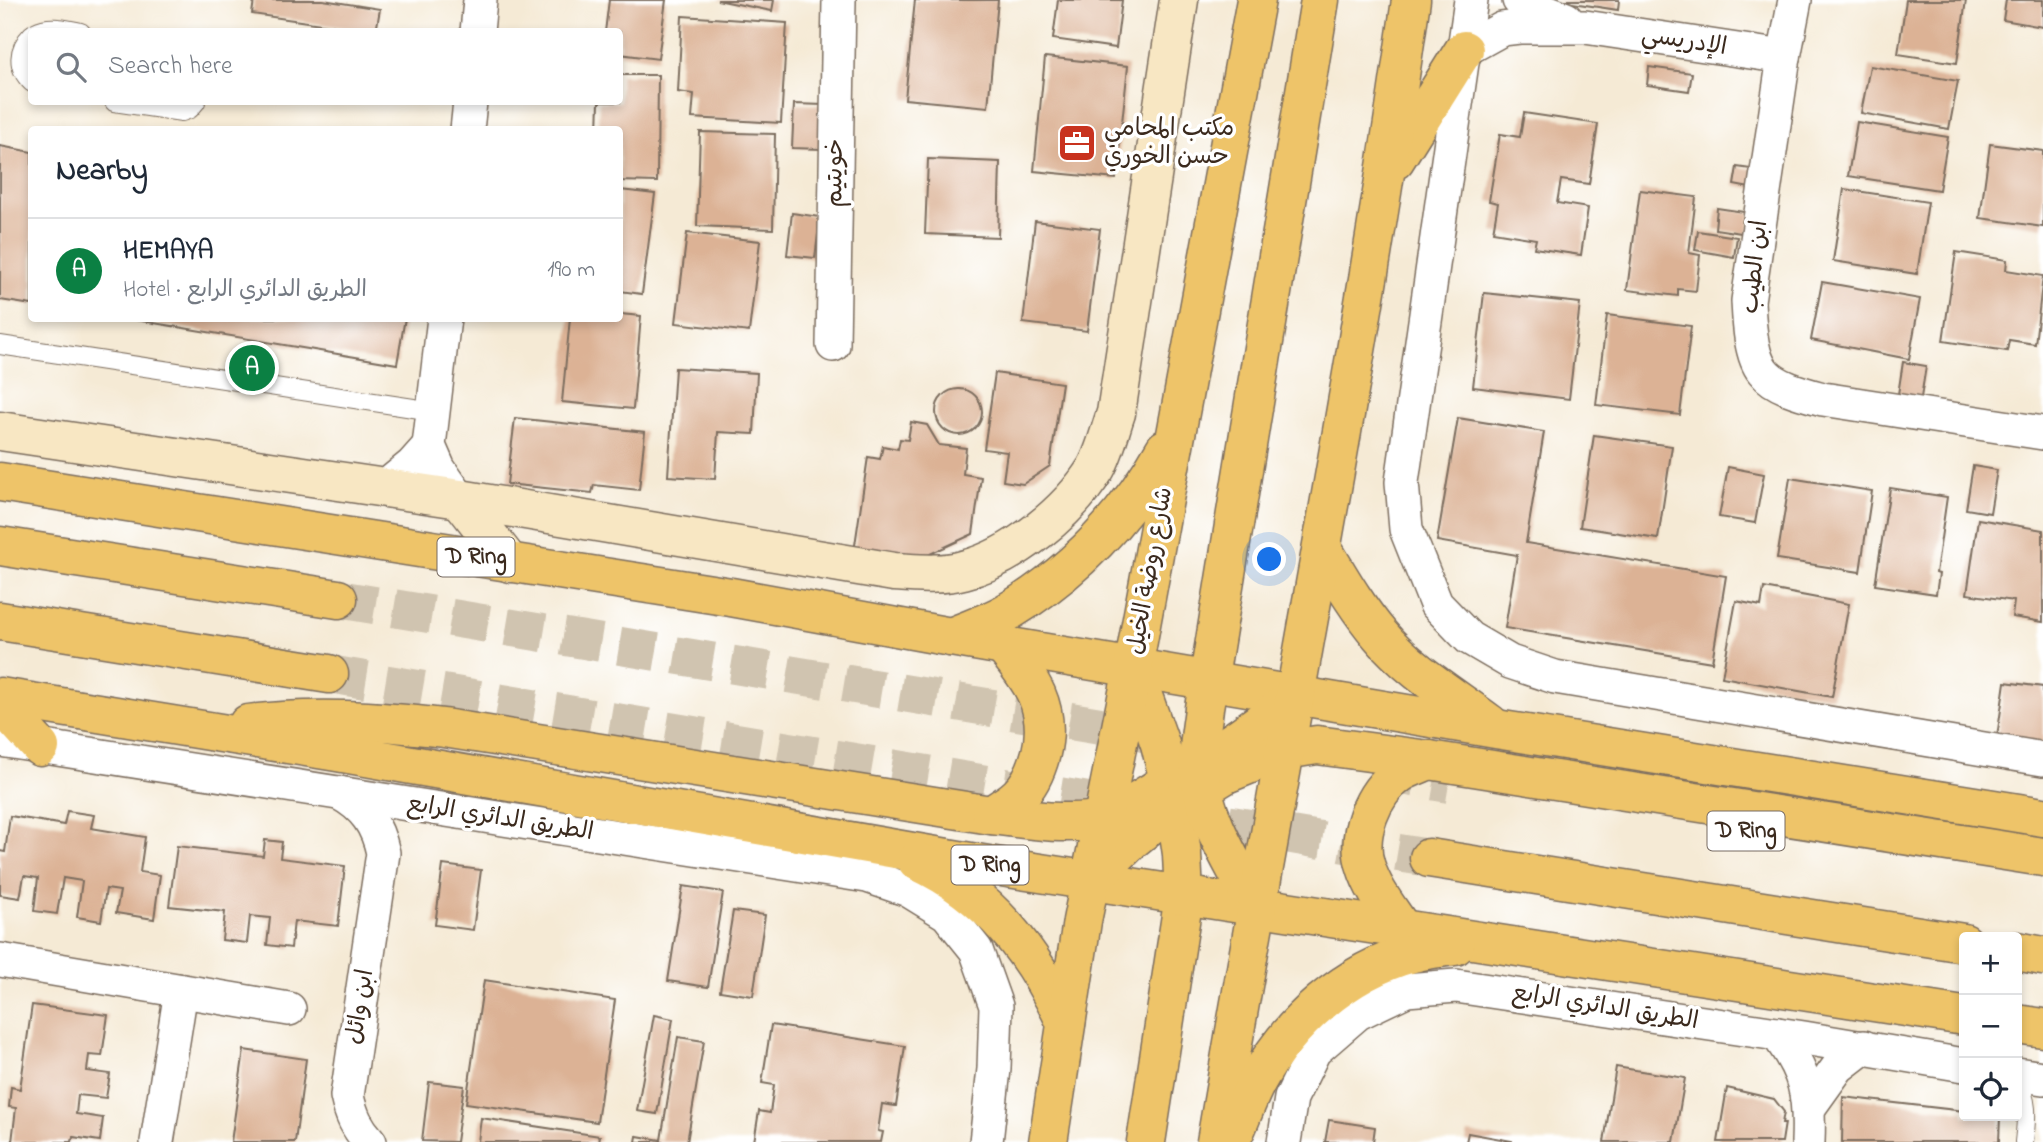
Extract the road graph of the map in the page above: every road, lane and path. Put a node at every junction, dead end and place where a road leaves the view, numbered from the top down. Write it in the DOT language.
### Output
graph roads {
  1 [pos="480,0"];
  2 [pos="839,0"];
  3 [pos="1179,0"];
  4 [pos="1256,0"];
  5 [pos="1321,0"];
  6 [pos="1412,0"];
  7 [pos="1471,0"];
  8 [pos="1519,0"];
  9 [pos="1795,0"];
  10 [pos="1585,27"];
  11 [pos="477,28"];
  12 [pos="28,40"];
  13 [pos="1464,50"];
  14 [pos="1784,57"];
  15 [pos="28,78"];
  16 [pos="133,105"];
  17 [pos="193,105"];
  18 [pos="470,105"];
  19 [pos="467,126"];
  20 [pos="1387,174"];
  21 [pos="444,322"];
  22 [pos="0,345"];
  23 [pos="833,345"];
  24 [pos="433,411"];
  25 [pos="1176,429"];
  26 [pos="0,431"];
  27 [pos="2043,433"];
  28 [pos="429,446"];
  29 [pos="0,482"];
  30 [pos="384,488"];
  31 [pos="460,499"];
  32 [pos="0,545"];
  33 [pos="1322,548"];
  34 [pos="510,562"];
  35 [pos="338,599"];
  36 [pos="0,621"];
  37 [pos="951,637"];
  38 [pos="1003,646"];
  39 [pos="1133,668"];
  40 [pos="329,674"];
  41 [pos="1209,680"];
  42 [pos="1297,694"];
  43 [pos="0,697"];
  44 [pos="0,703"];
  45 [pos="1496,729"];
  46 [pos="199,730"];
  47 [pos="0,740"];
  48 [pos="40,747"];
  49 [pos="1285,750"];
  50 [pos="2043,759"];
  51 [pos="1439,772"];
  52 [pos="1186,785"];
  53 [pos="340,793"];
  54 [pos="432,808"];
  55 [pos="991,815"];
  56 [pos="2043,817"];
  57 [pos="1102,818"];
  58 [pos="890,849"];
  59 [pos="2043,857"];
  60 [pos="1429,858"];
  61 [pos="383,867"];
  62 [pos="2043,878"];
  63 [pos="1090,881"];
  64 [pos="1184,895"];
  65 [pos="1256,906"];
  66 [pos="1402,929"];
  67 [pos="1959,942"];
  68 [pos="1516,946"];
  69 [pos="2022,952"];
  70 [pos="2043,956"];
  71 [pos="0,960"];
  72 [pos="181,991"];
  73 [pos="1906,1007"];
  74 [pos="289,1009"];
  75 [pos="1959,1015"];
  76 [pos="1066,1023"];
  77 [pos="2022,1025"];
  78 [pos="2043,1028"];
  79 [pos="1777,1034"];
  80 [pos="1959,1037"];
  81 [pos="1864,1047"];
  82 [pos="1959,1064"];
  83 [pos="2022,1075"];
  84 [pos="2043,1079"];
  85 [pos="2022,1090"];
  86 [pos="1810,1106"];
  87 [pos="2035,1117"];
  88 [pos="157,1142"];
  89 [pos="370,1142"];
  90 [pos="986,1142"];
  91 [pos="1048,1142"];
  92 [pos="1146,1142"];
  93 [pos="1216,1142"];
  94 [pos="1230,1142"];
  95 [pos="1283,1142"];
  96 [pos="1808,1142"];
  97 [pos="2024,1142"];
  1 -- 11 [label="street"];
  2 -- 23 [label="street, خويتيم"];
  3 -- 31 [label="street"];
  4 -- 25 [label="main road, شارع روضة الخيل"];
  5 -- 41 [label="main road"];
  6 -- 20 [label="main road"];
  7 -- 13 [label="street"];
  8 -- 10 [label="street, الإدريسي"];
  9 -- 14 [label="street, ابن الطيب"];
  10 -- 13 [label="street, الإدريسي"];
  10 -- 14 [label="street, الإدريسي"];
  12 -- 15 [label="lane"];
  13 -- 20 [label="main road"];
  13 -- 50 [label="street"];
  14 -- 27 [label="street, ابن الطيب"];
  16 -- 17 [label="lane"];
  18 -- 19 [label="street"];
  20 -- 33 [label="main road"];
  21 -- 24 [label="street"];
  22 -- 24 [label="lane"];
  24 -- 28 [label="street"];
  25 -- 37 [label="main road"];
  25 -- 39 [label="main road, شارع روضة الخيل"];
  26 -- 30 [label="street"];
  28 -- 30 [label="street"];
  28 -- 31 [label="street"];
  29 -- 34 [label="main road, D Ring"];
  30 -- 31 [label="street"];
  31 -- 34 [label="street"];
  32 -- 35 [label="main road"];
  33 -- 42 [label="main road"];
  33 -- 45 [label="main road"];
  34 -- 37 [label="main road, D Ring"];
  36 -- 40 [label="main road"];
  37 -- 38 [label="main road, D Ring"];
  38 -- 39 [label="main road, D Ring"];
  38 -- 55 [label="main road"];
  39 -- 41 [label="main road, D Ring"];
  39 -- 52 [label="main road"];
  39 -- 57 [label="main road, شارع روضة الخيل"];
  41 -- 42 [label="main road, D Ring"];
  41 -- 52 [label="main road"];
  42 -- 45 [label="main road, D Ring"];
  42 -- 49 [label="main road"];
  42 -- 52 [label="main road"];
  43 -- 46 [label="main road, D Ring"];
  44 -- 48 [label="main road"];
  45 -- 56 [label="main road, D Ring"];
  46 -- 55 [label="main road"];
  46 -- 58 [label="main road, D Ring"];
  47 -- 48 [label="street, الطريق الدائري الرابع"];
  48 -- 53 [label="street, الطريق الدائري الرابع"];
  49 -- 51 [label="main road"];
  49 -- 52 [label="main road"];
  49 -- 65 [label="main road"];
  51 -- 59 [label="main road"];
  51 -- 62 [label="main road, D Ring"];
  51 -- 66 [label="main road"];
  52 -- 57 [label="main road"];
  52 -- 63 [label="main road"];
  52 -- 64 [label="main road"];
  52 -- 65 [label="main road"];
  53 -- 54 [label="street, الطريق الدائري الرابع"];
  53 -- 61 [label="street, ابن وائل"];
  54 -- 61 [label="street, ابن وائل"];
  54 -- 90 [label="street, الطريق الدائري الرابع"];
  55 -- 57 [label="main road"];
  57 -- 63 [label="main road, شارع روضة الخيل"];
  58 -- 63 [label="main road, D Ring"];
  58 -- 76 [label="main road"];
  60 -- 67 [label="main road"];
  61 -- 89 [label="street, ابن وائل"];
  63 -- 64 [label="main road, D Ring"];
  63 -- 76 [label="main road, شارع روضة الخيل"];
  64 -- 65 [label="main road, D Ring"];
  64 -- 92 [label="main road"];
  65 -- 66 [label="main road, D Ring"];
  65 -- 93 [label="main road"];
  66 -- 68 [label="main road, D Ring"];
  68 -- 73 [label="main road, D Ring"];
  68 -- 94 [label="main road"];
  69 -- 70 [label="main road"];
  71 -- 72 [label="street"];
  72 -- 74 [label="street"];
  72 -- 88 [label="street"];
  73 -- 75 [label="main road, D Ring"];
  73 -- 80 [label="main road"];
  76 -- 91 [label="main road, شارع روضة الخيل"];
  77 -- 78 [label="main road"];
  79 -- 81 [label="street, الطريق الدائري الرابع"];
  79 -- 86 [label="street"];
  79 -- 95 [label="street, الطريق الدائري الرابع"];
  81 -- 82 [label="street, الطريق الدائري الرابع"];
  81 -- 86 [label="street"];
  83 -- 84 [label="street"];
  85 -- 87 [label="lane"];
  86 -- 96 [label="street"];
  87 -- 97 [label="lane"];
}
